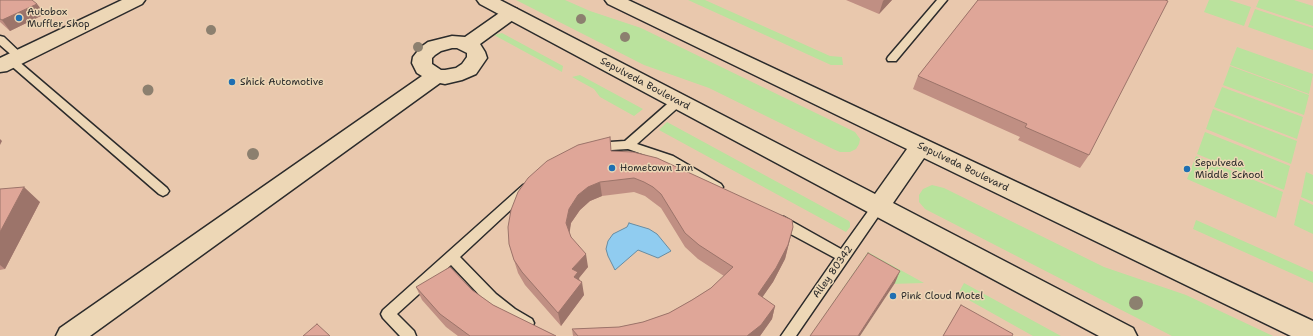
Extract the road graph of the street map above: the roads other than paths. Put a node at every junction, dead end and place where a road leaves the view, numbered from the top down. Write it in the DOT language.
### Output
graph roads {
  1 [pos="136,0"];
  2 [pos="486,0"];
  3 [pos="614,0"];
  4 [pos="942,0"];
  5 [pos="511,13"];
  6 [pos="0,39"];
  7 [pos="468,44"];
  8 [pos="892,59"];
  9 [pos="11,61"];
  10 [pos="436,76"];
  11 [pos="678,101"];
  12 [pos="628,145"];
  13 [pos="920,147"];
  14 [pos="583,149"];
  15 [pos="538,177"];
  16 [pos="163,191"];
  17 [pos="730,194"];
  18 [pos="878,208"];
  19 [pos="770,216"];
  20 [pos="451,257"];
  21 [pos="844,257"];
  22 [pos="536,329"];
  23 [pos="1313,334"];
  24 [pos="68,336"];
  25 [pos="410,336"];
  26 [pos="788,336"];
  27 [pos="1124,336"];
  1 -- 9 [label="main road"];
  2 -- 5 [label="main road, Sepulveda Boulevard"];
  3 -- 13 [label="main road, Sepulveda Boulevard"];
  4 -- 8 [label="lane"];
  5 -- 7 [label="main road"];
  5 -- 11 [label="main road, Sepulveda Boulevard"];
  6 -- 9 [label="lane"];
  7 -- 10 [label="main road"];
  7 -- 10 [label="main road"];
  9 -- 16 [label="lane"];
  10 -- 24 [label="main road"];
  11 -- 12 [label="lane"];
  11 -- 18 [label="main road, Sepulveda Boulevard"];
  12 -- 14 [label="lane"];
  12 -- 17 [label="lane"];
  13 -- 18 [label="main road"];
  13 -- 23 [label="main road, Sepulveda Boulevard"];
  15 -- 20 [label="lane"];
  18 -- 21 [label="lane, Alley 80342"];
  18 -- 27 [label="main road, Sepulveda Boulevard"];
  19 -- 21 [label="lane"];
  20 -- 22 [label="lane"];
  20 -- 25 [label="lane"];
  21 -- 26 [label="lane, Alley 80342"];
}
